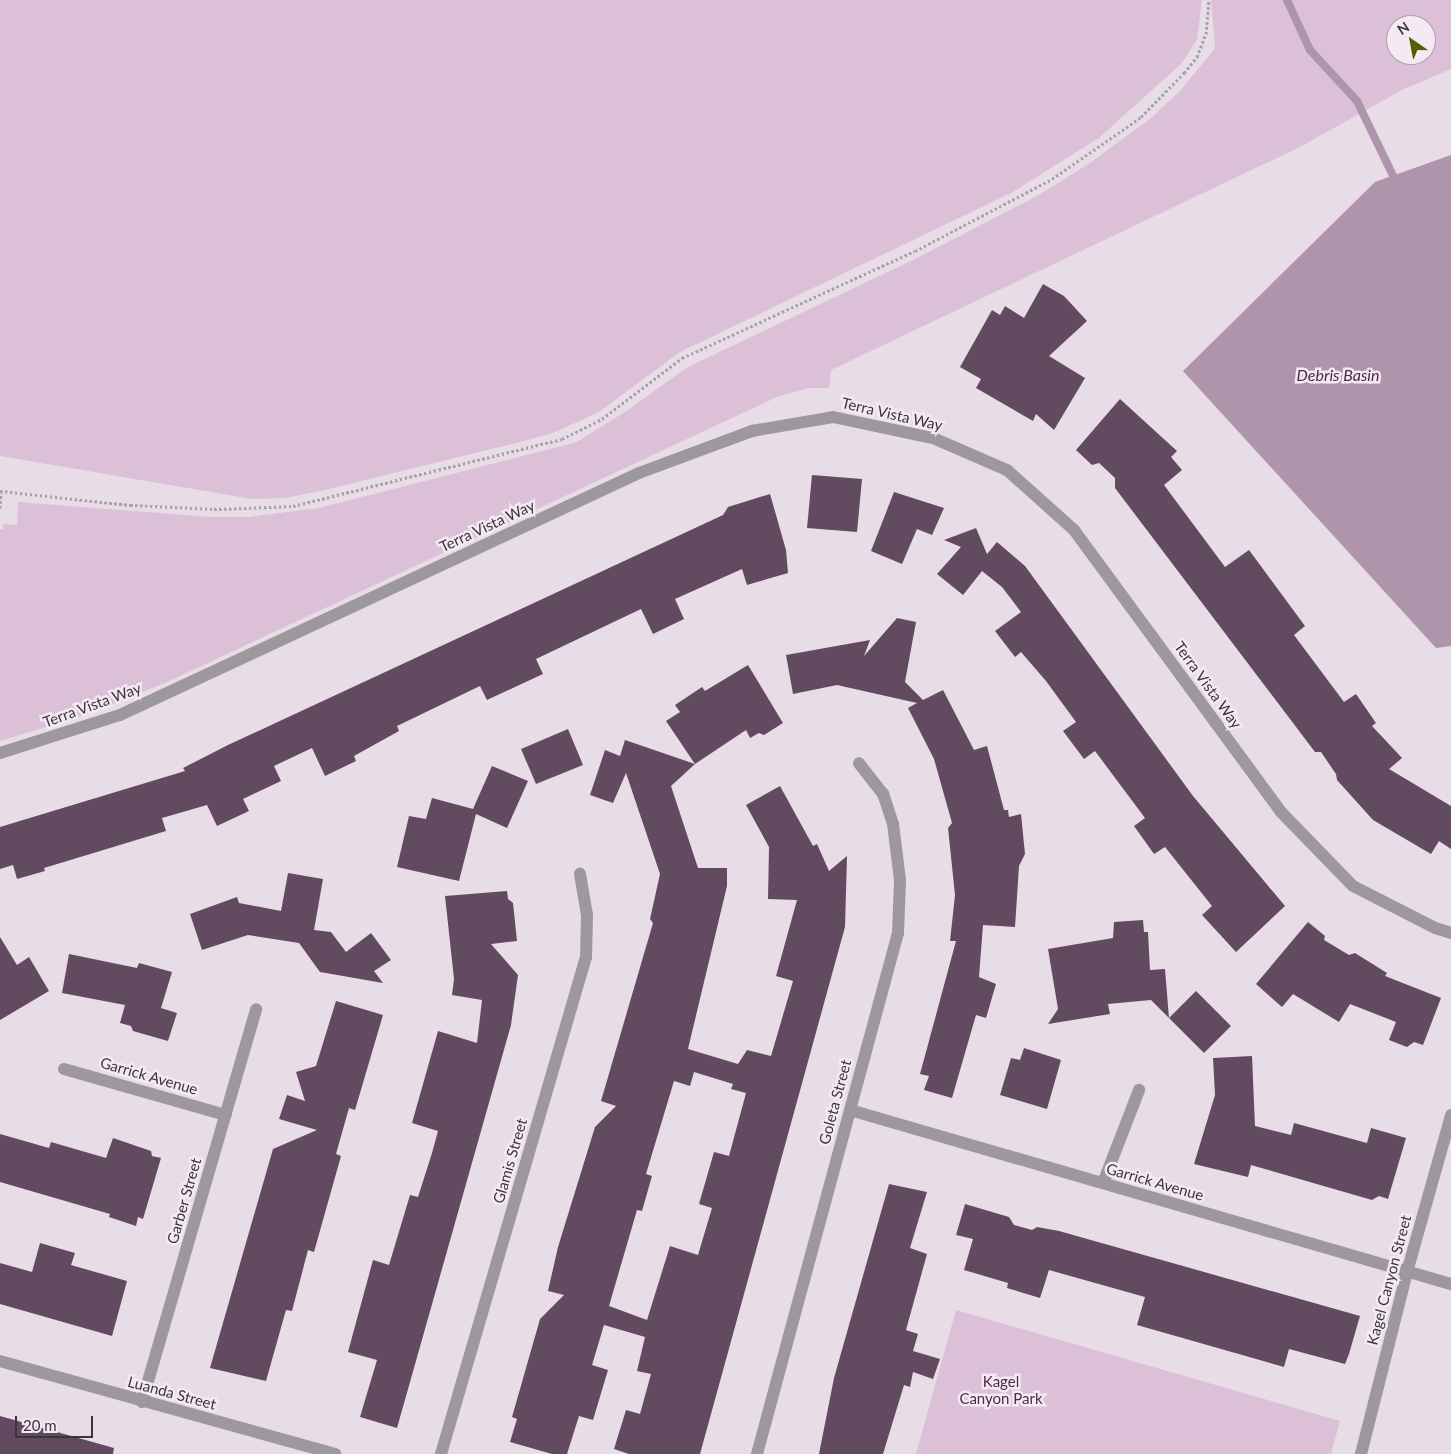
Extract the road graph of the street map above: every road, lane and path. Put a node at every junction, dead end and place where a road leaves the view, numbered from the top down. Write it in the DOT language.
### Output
graph roads {
  1 [pos="1209,0"];
  2 [pos="1,492"];
  3 [pos="0,508"];
  4 [pos="0,754"];
  5 [pos="859,762"];
  6 [pos="580,874"];
  7 [pos="1451,933"];
  8 [pos="256,1009"];
  9 [pos="64,1069"];
  10 [pos="1139,1090"];
  11 [pos="850,1110"];
  12 [pos="226,1115"];
  13 [pos="1451,1115"];
  14 [pos="1103,1183"];
  15 [pos="1407,1272"];
  16 [pos="1451,1284"];
  17 [pos="0,1361"];
  18 [pos="142,1402"];
  19 [pos="335,1454"];
  20 [pos="441,1454"];
  21 [pos="757,1454"];
  22 [pos="1361,1454"];
  1 -- 2 [label="path"];
  2 -- 3 [label="path"];
  4 -- 7 [label="street, Terra Vista Way"];
  5 -- 11 [label="street, Goleta Street"];
  6 -- 20 [label="street, Glamis Street"];
  8 -- 12 [label="street, Garber Street"];
  9 -- 12 [label="street, Garrick Avenue"];
  10 -- 14 [label="street"];
  11 -- 14 [label="street, Garrick Avenue"];
  11 -- 21 [label="street, Goleta Street"];
  12 -- 18 [label="street, Garber Street"];
  13 -- 15 [label="street, Kagel Canyon Street"];
  14 -- 15 [label="street, Garrick Avenue"];
  15 -- 16 [label="street, Garrick Avenue"];
  15 -- 22 [label="street, Kagel Canyon Street"];
  17 -- 18 [label="street, Luanda Street"];
  18 -- 19 [label="street, Luanda Street"];
}
